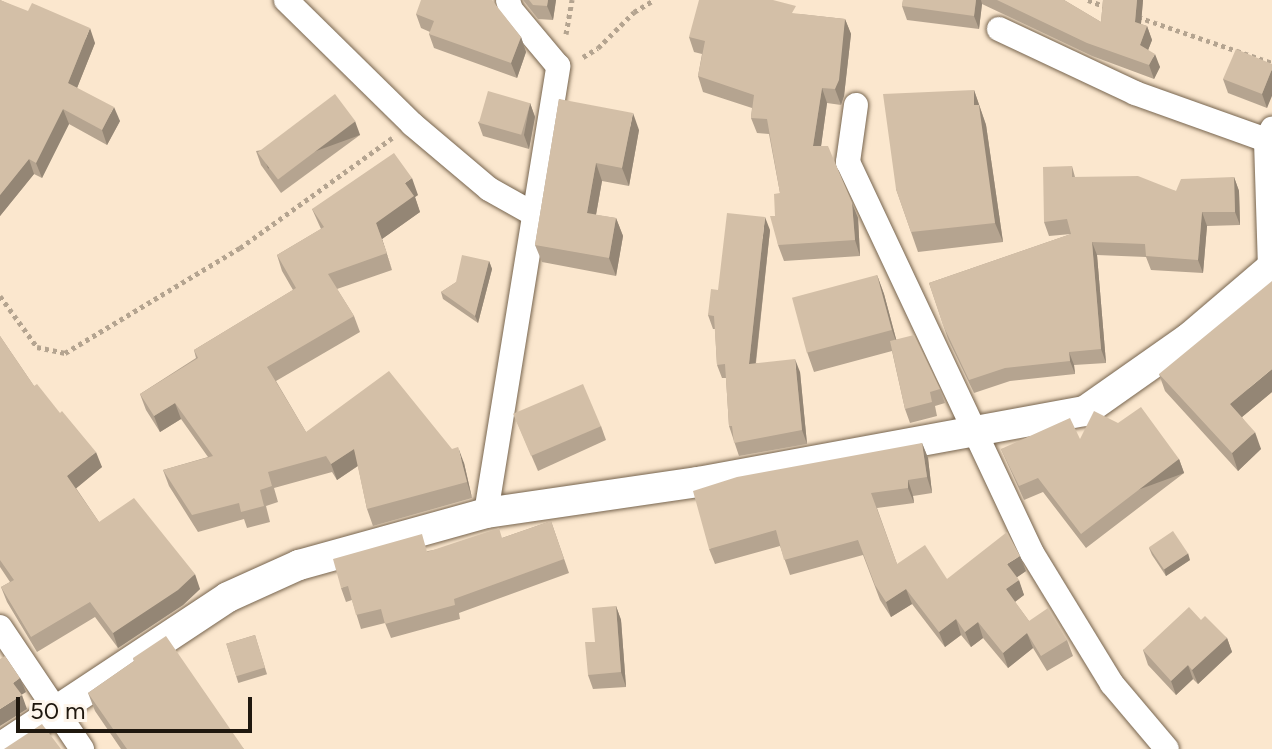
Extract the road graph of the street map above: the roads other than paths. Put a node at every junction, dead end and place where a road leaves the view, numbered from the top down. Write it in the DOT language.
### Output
graph roads {
  1 [pos="286,0"];
  2 [pos="508,0"];
  3 [pos="999,29"];
  4 [pos="856,105"];
  5 [pos="1269,134"];
  6 [pos="532,213"];
  7 [pos="1271,268"];
  8 [pos="976,430"];
  9 [pos="486,513"];
  10 [pos="0,627"];
  11 [pos="57,710"];
  12 [pos="0,748"];
  13 [pos="82,749"];
  14 [pos="1167,749"];
  1 -- 6 [label="street"];
  2 -- 6 [label="street"];
  3 -- 5 [label="street"];
  4 -- 8 [label="street"];
  5 -- 7 [label="street"];
  6 -- 9 [label="street"];
  7 -- 8 [label="street"];
  8 -- 9 [label="street"];
  8 -- 14 [label="street"];
  9 -- 11 [label="street"];
  10 -- 11 [label="street"];
  11 -- 12 [label="street"];
  11 -- 13 [label="street"];
}
